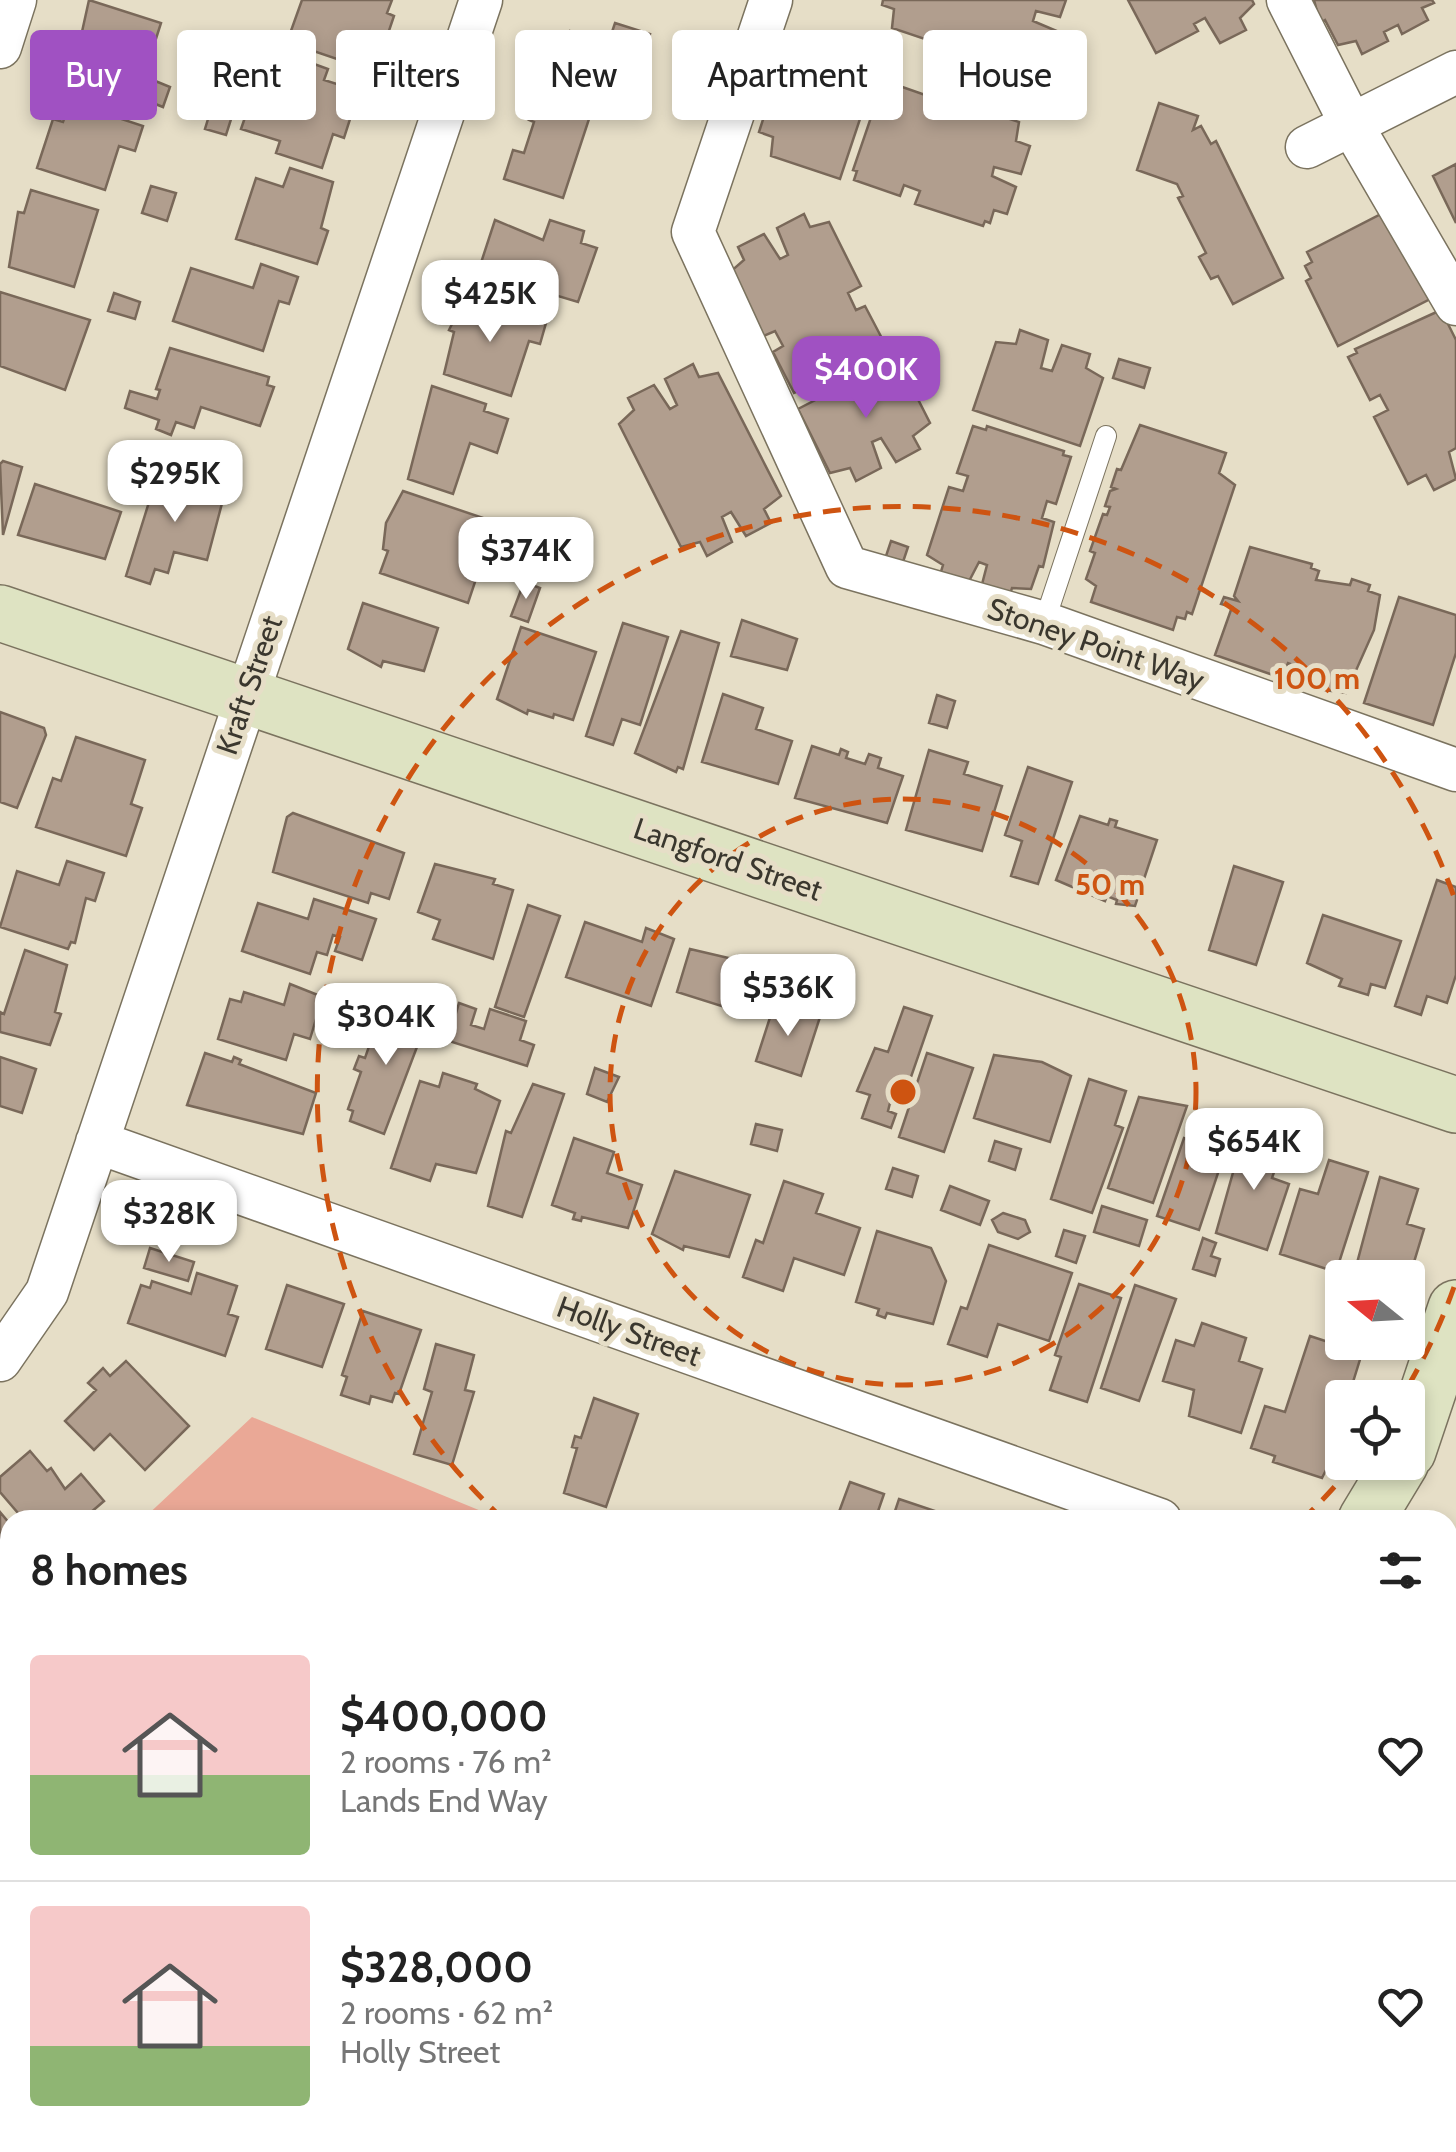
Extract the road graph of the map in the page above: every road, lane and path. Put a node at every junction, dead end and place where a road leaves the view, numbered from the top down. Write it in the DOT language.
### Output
graph roads {
  1 [pos="15,0"];
  2 [pos="481,0"];
  3 [pos="771,0"];
  4 [pos="1288,0"];
  5 [pos="0,46"];
  6 [pos="1456,72"];
  7 [pos="1350,122"];
  8 [pos="1308,147"];
  9 [pos="1456,304"];
  10 [pos="1106,436"];
  11 [pos="0,613"];
  12 [pos="1044,623"];
  13 [pos="245,695"];
  14 [pos="1456,770"];
  15 [pos="1456,1105"];
  16 [pos="98,1142"];
  17 [pos="1456,1308"];
  18 [pos="0,1360"];
  19 [pos="1425,1400"];
  20 [pos="1391,1480"];
  21 [pos="1404,1480"];
  22 [pos="1132,1510"];
  23 [pos="1372,1510"];
  24 [pos="1401,1510"];
  1 -- 5 [label="street"];
  2 -- 13 [label="street, Kraft Street"];
  3 -- 12 [label="street, Stoney Point Way"];
  4 -- 7 [label="street"];
  6 -- 7 [label="street"];
  7 -- 8 [label="street"];
  7 -- 9 [label="street"];
  10 -- 12 [label="lane"];
  11 -- 13 [label="street, Langford Street"];
  12 -- 14 [label="street, Stoney Point Way"];
  13 -- 15 [label="street, Langford Street"];
  13 -- 16 [label="street, Kraft Street"];
  16 -- 18 [label="street, Kraft Street"];
  16 -- 22 [label="street, Holly Street"];
  17 -- 19 [label="street"];
  20 -- 23 [label="street"];
  21 -- 24 [label="street"];
}
